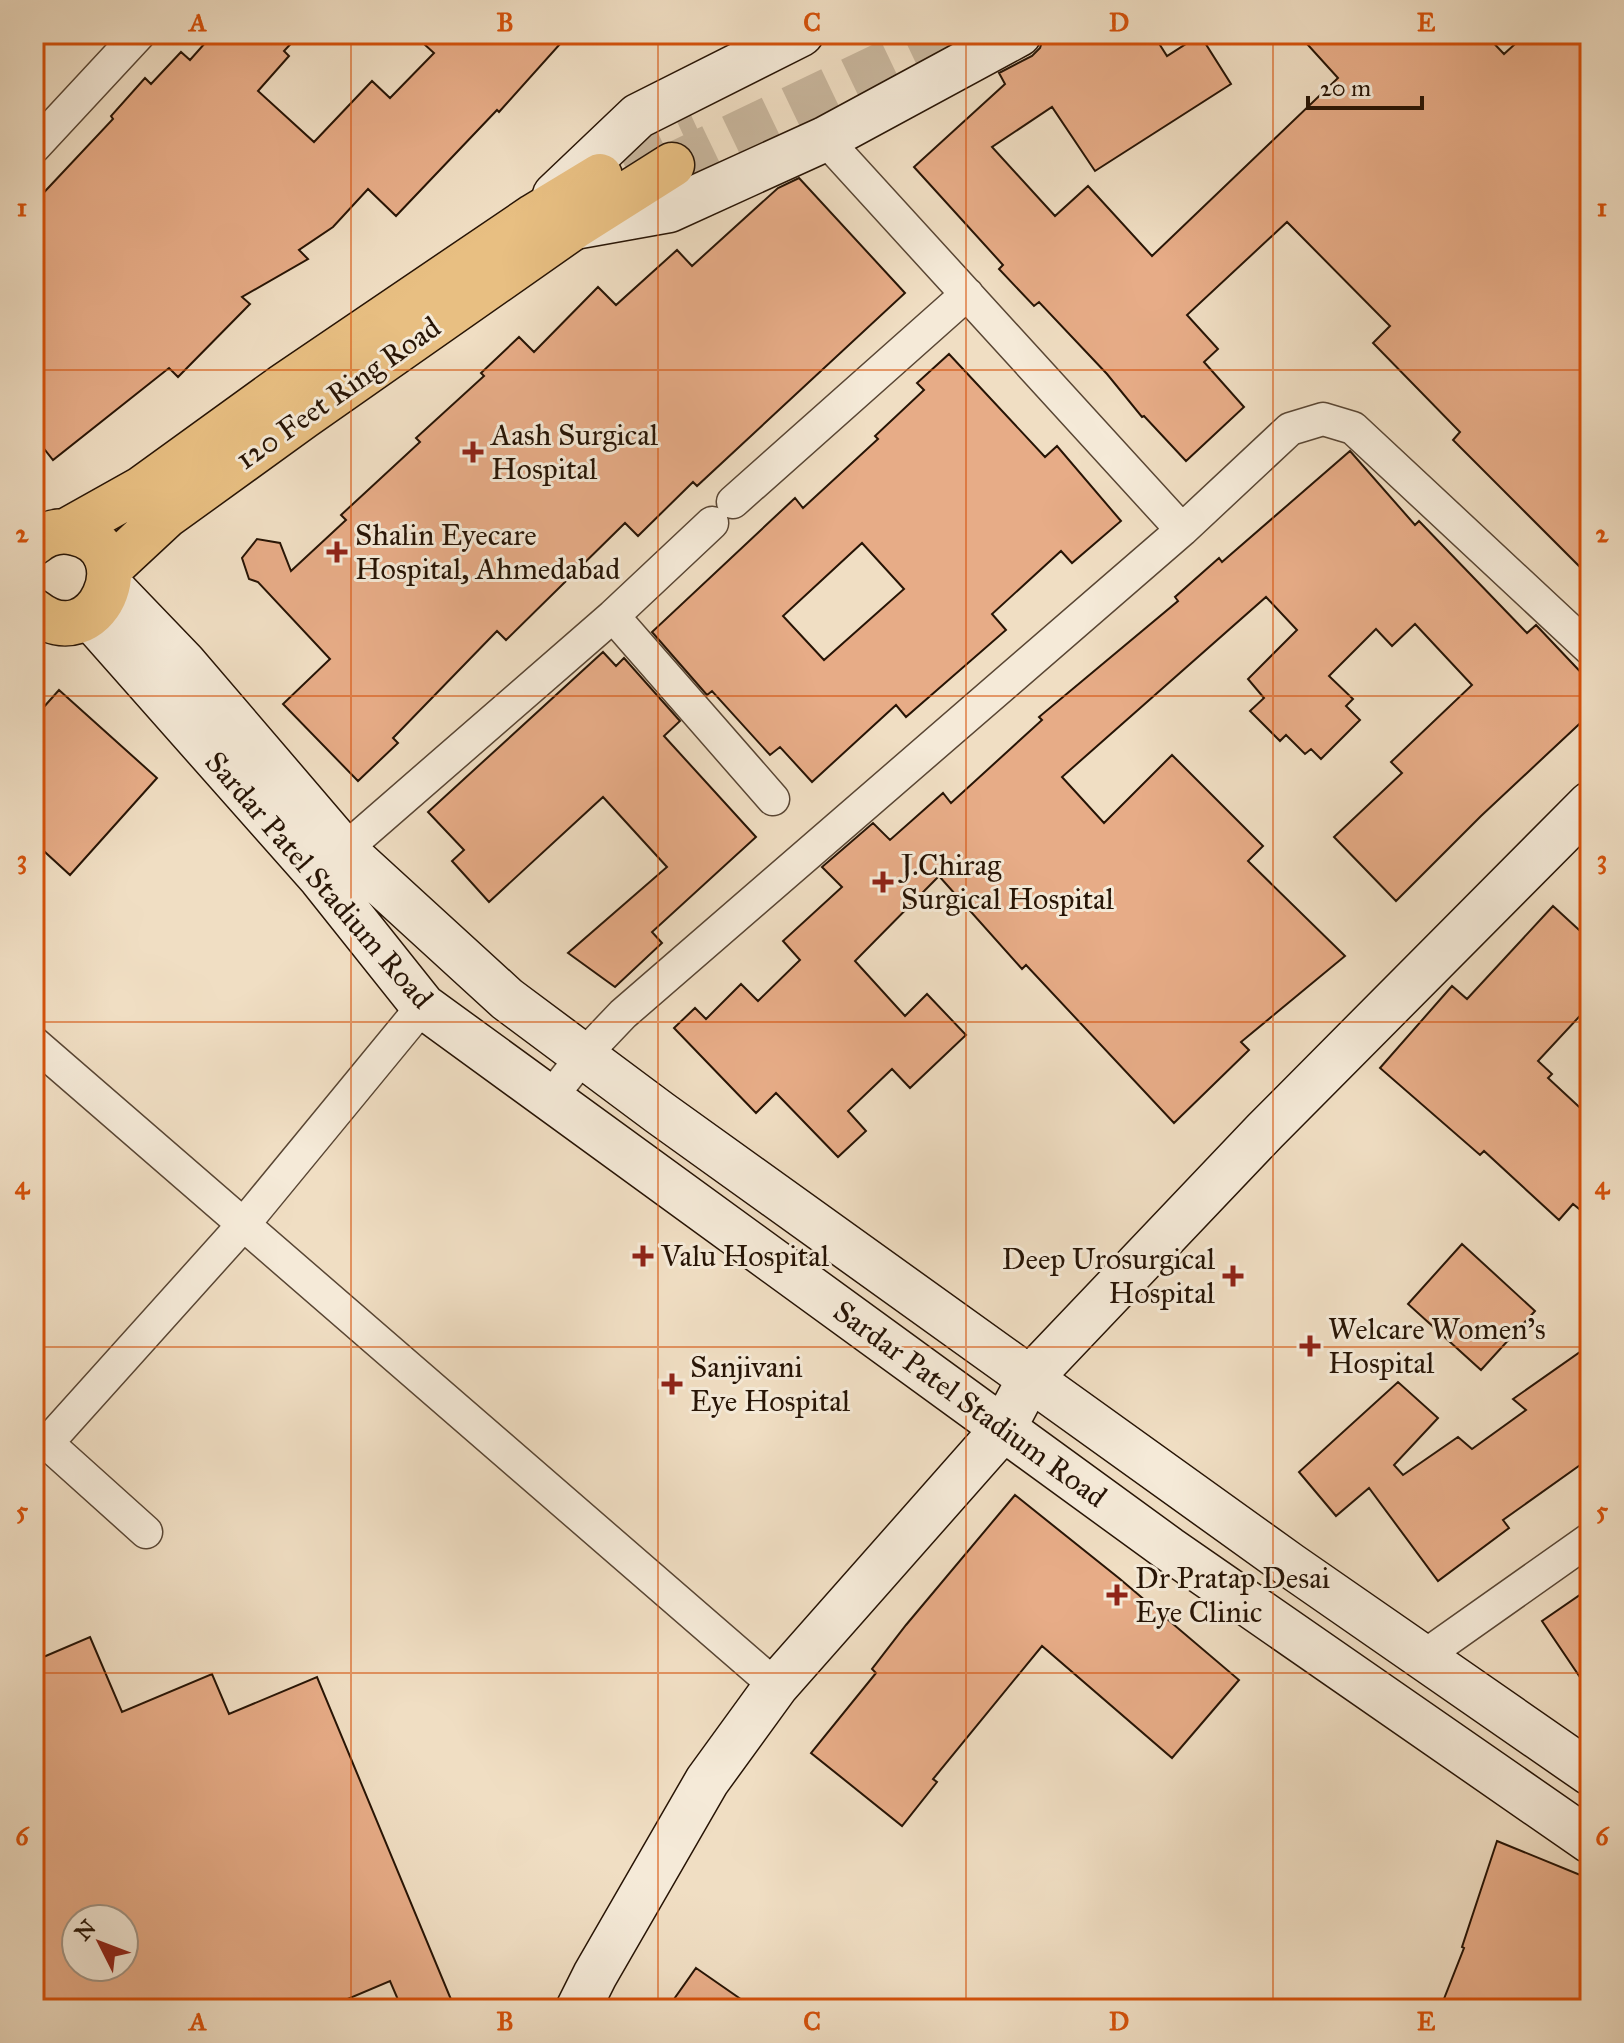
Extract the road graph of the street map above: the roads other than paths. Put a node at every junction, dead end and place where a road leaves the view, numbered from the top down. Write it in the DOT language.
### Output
graph roads {
  1 [pos="139,34"];
  2 [pos="801,34"];
  3 [pos="1019,34"];
  4 [pos="825,139"];
  5 [pos="34,147"];
  6 [pos="623,162"];
  7 [pos="672,165"];
  8 [pos="554,221"];
  9 [pos="967,294"];
  10 [pos="1182,530"];
  11 [pos="46,531"];
  12 [pos="71,606"];
  13 [pos="613,616"];
  14 [pos="1590,649"];
  15 [pos="773,799"];
  16 [pos="1590,804"];
  17 [pos="332,864"];
  18 [pos="423,1006"];
  19 [pos="34,1043"];
  20 [pos="583,1056"];
  21 [pos="551,1097"];
  22 [pos="243,1225"];
  23 [pos="1030,1378"];
  24 [pos="1003,1429"];
  25 [pos="40,1438"];
  26 [pos="146,1532"];
  27 [pos="1590,1539"];
  28 [pos="1423,1657"];
  29 [pos="776,1686"];
  30 [pos="1590,1773"];
  31 [pos="1590,1841"];
  32 [pos="578,2009"];
  1 -- 5 [label="street"];
  2 -- 8 [label="street"];
  3 -- 4 [label="street"];
  4 -- 8 [label="street"];
  4 -- 9 [label="street"];
  6 -- 8 [label="main road"];
  7 -- 8 [label="main road"];
  8 -- 11 [label="main road, 120 Feet Ring Road"];
  8 -- 12 [label="main road, 120 Feet Ring Road"];
  9 -- 10 [label="street"];
  9 -- 13 [label="street"];
  10 -- 14 [label="street"];
  10 -- 20 [label="street"];
  11 -- 12 [label="main road"];
  12 -- 17 [label="street, Sardar Patel Stadium Road"];
  13 -- 15 [label="street"];
  13 -- 17 [label="street"];
  16 -- 23 [label="street"];
  17 -- 18 [label="street, Sardar Patel Stadium Road"];
  17 -- 20 [label="street, Sardar Patel Stadium Road"];
  18 -- 21 [label="street, Sardar Patel Stadium Road"];
  18 -- 22 [label="street"];
  19 -- 22 [label="street"];
  20 -- 21 [label="street"];
  20 -- 23 [label="street, Sardar Patel Stadium Road"];
  21 -- 24 [label="street, Sardar Patel Stadium Road"];
  22 -- 25 [label="street"];
  22 -- 29 [label="street"];
  23 -- 24 [label="street"];
  23 -- 28 [label="street, Sardar Patel Stadium Road"];
  24 -- 29 [label="street"];
  24 -- 31 [label="street, Sardar Patel Stadium Road"];
  25 -- 26 [label="street"];
  27 -- 28 [label="street"];
  28 -- 30 [label="street, Sardar Patel Stadium Road"];
  29 -- 32 [label="street"];
}
